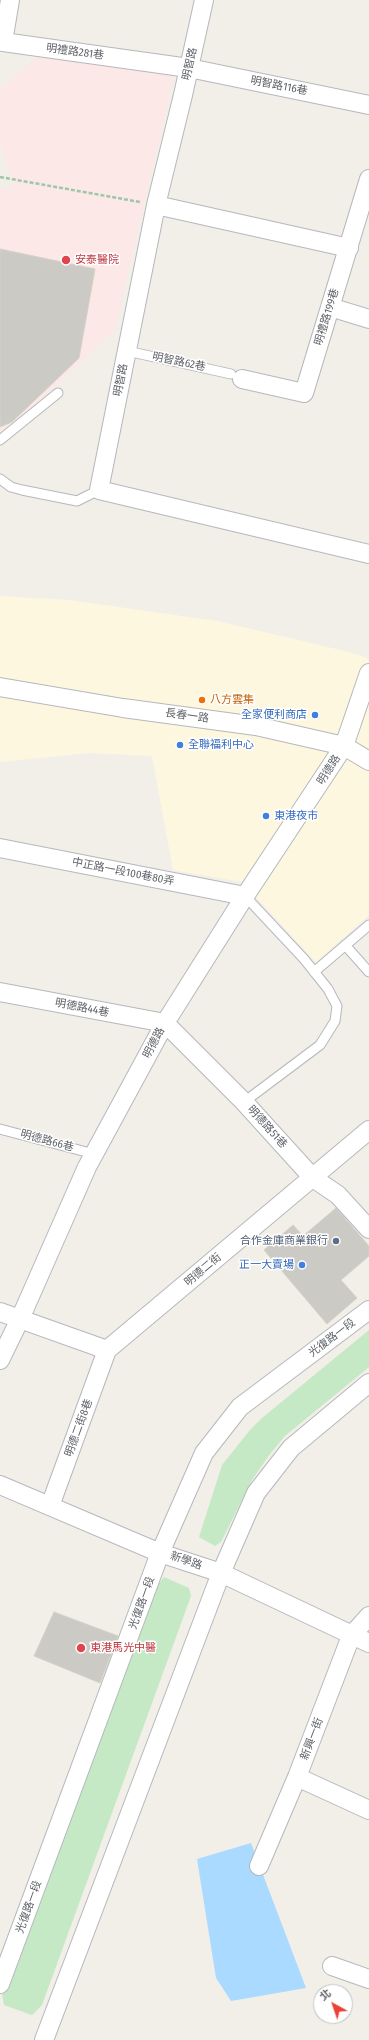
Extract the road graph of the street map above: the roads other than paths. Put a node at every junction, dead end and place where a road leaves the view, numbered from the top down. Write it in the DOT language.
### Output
graph roads {
  1 [pos="10,0"];
  2 [pos="204,0"];
  3 [pos="189,68"];
  4 [pos="369,105"];
  5 [pos="369,179"];
  6 [pos="156,205"];
  7 [pos="349,248"];
  8 [pos="330,307"];
  9 [pos="369,319"];
  10 [pos="126,351"];
  11 [pos="236,376"];
  12 [pos="58,393"];
  13 [pos="0,440"];
  14 [pos="0,479"];
  15 [pos="99,490"];
  16 [pos="369,554"];
  17 [pos="369,673"];
  18 [pos="0,687"];
  19 [pos="344,746"];
  20 [pos="369,761"];
  21 [pos="0,848"];
  22 [pos="246,896"];
  23 [pos="369,925"];
  24 [pos="345,945"];
  25 [pos="314,972"];
  26 [pos="369,972"];
  27 [pos="0,992"];
  28 [pos="165,1024"];
  29 [pos="244,1102"];
  30 [pos="0,1129"];
  31 [pos="369,1130"];
  32 [pos="94,1154"];
  33 [pos="313,1178"];
  34 [pos="369,1229"];
  35 [pos="369,1310"];
  36 [pos="0,1312"];
  37 [pos="20,1319"];
  38 [pos="107,1350"];
  39 [pos="0,1360"];
  40 [pos="369,1383"];
  41 [pos="0,1484"];
  42 [pos="50,1506"];
  43 [pos="160,1553"];
  44 [pos="221,1573"];
  45 [pos="369,1616"];
  46 [pos="351,1636"];
  47 [pos="369,1643"];
  48 [pos="297,1777"];
  49 [pos="369,1810"];
  50 [pos="259,1866"];
  51 [pos="332,1966"];
  52 [pos="369,1979"];
  53 [pos="0,1984"];
  54 [pos="44,2040"];
  1 -- 3 [label="street, 明禮路281巷"];
  2 -- 3 [label="street, 明智路"];
  3 -- 4 [label="street, 明智路116巷"];
  3 -- 6 [label="street, 明智路"];
  5 -- 7 [label="street, 明禮路199巷"];
  6 -- 7 [label="street"];
  6 -- 10 [label="street, 明智路"];
  7 -- 8 [label="street, 明禮路199巷"];
  8 -- 9 [label="street"];
  8 -- 11 [label="street, 明禮路199巷"];
  10 -- 11 [label="lane, 明智路62巷"];
  10 -- 15 [label="street, 明智路"];
  12 -- 13 [label="lane"];
  14 -- 15 [label="lane"];
  15 -- 16 [label="street"];
  17 -- 19 [label="street, 明德路"];
  18 -- 19 [label="street, 長春一路"];
  19 -- 20 [label="street, 長春一路"];
  19 -- 22 [label="street, 明德路"];
  21 -- 22 [label="street, 中正路一段100巷80弄"];
  22 -- 25 [label="lane"];
  22 -- 28 [label="street, 明德路"];
  23 -- 24 [label="lane"];
  24 -- 25 [label="lane"];
  24 -- 26 [label="lane"];
  25 -- 29 [label="lane"];
  27 -- 28 [label="street, 明德路44巷"];
  28 -- 29 [label="street, 明德路51巷"];
  28 -- 32 [label="street, 明德路"];
  29 -- 33 [label="street, 明德路51巷"];
  30 -- 32 [label="lane, 明德路66巷"];
  31 -- 33 [label="street, 明德二街"];
  32 -- 37 [label="street, 明德路"];
  33 -- 34 [label="street, 明德路51巷"];
  33 -- 38 [label="street, 明德二街"];
  35 -- 43 [label="street, 光復路一段"];
  36 -- 37 [label="street"];
  37 -- 38 [label="street"];
  37 -- 39 [label="street, 明德路"];
  38 -- 42 [label="street, 明德二街8巷"];
  40 -- 44 [label="street"];
  41 -- 42 [label="street, 新學路"];
  42 -- 43 [label="street, 新學路"];
  43 -- 44 [label="street, 新學路"];
  43 -- 53 [label="street, 光復路一段"];
  44 -- 46 [label="street, 新學路"];
  44 -- 54 [label="street"];
  45 -- 46 [label="street, 新興一街"];
  46 -- 47 [label="street, 新學路"];
  46 -- 48 [label="street, 新興一街"];
  48 -- 49 [label="street"];
  48 -- 50 [label="street, 新興一街"];
  51 -- 52 [label="street"];
}
